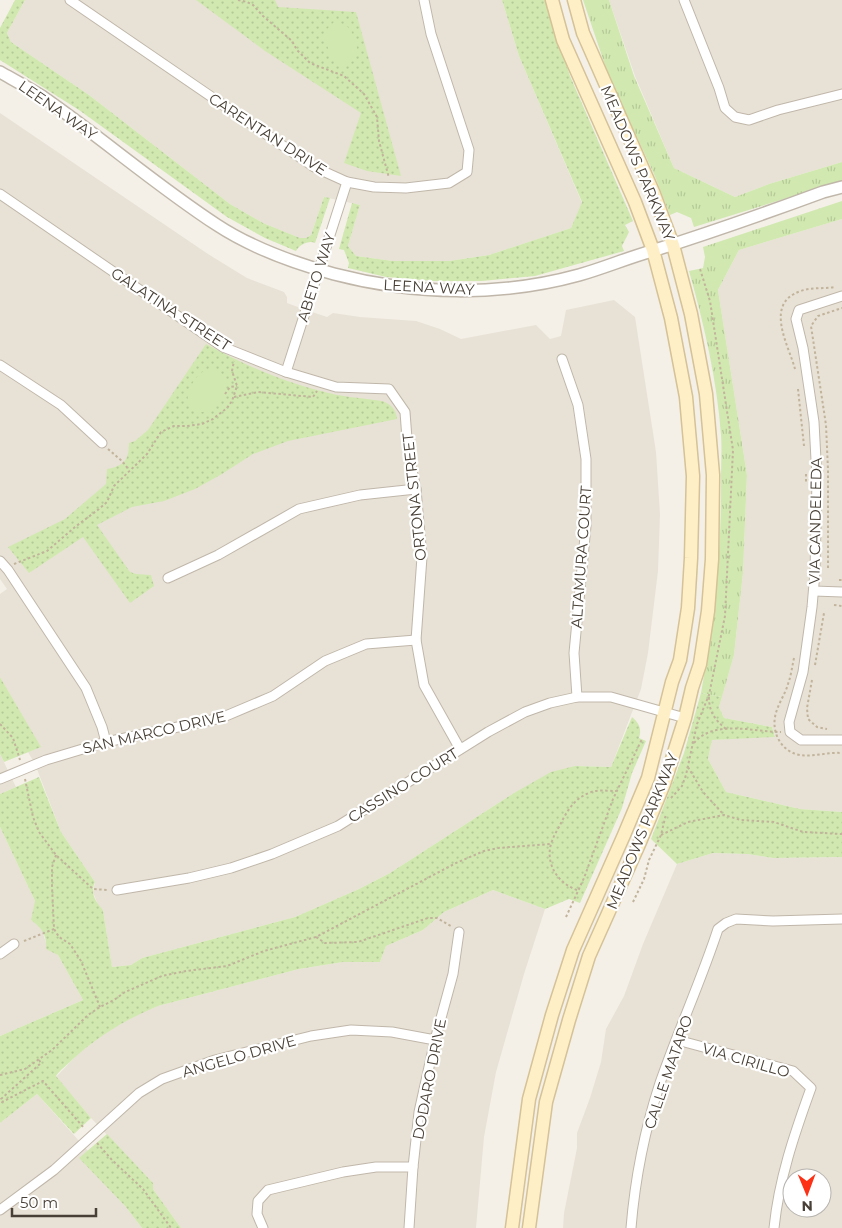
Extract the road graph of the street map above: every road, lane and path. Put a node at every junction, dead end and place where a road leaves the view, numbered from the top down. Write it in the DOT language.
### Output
graph roads {
  1 [pos="70,0"];
  2 [pos="238,0"];
  3 [pos="424,0"];
  4 [pos="552,0"];
  5 [pos="574,0"];
  6 [pos="684,0"];
  7 [pos="248,1"];
  8 [pos="0,72"];
  9 [pos="842,94"];
  10 [pos="347,182"];
  11 [pos="842,187"];
  12 [pos="390,188"];
  13 [pos="0,194"];
  14 [pos="673,245"];
  15 [pos="653,250"];
  16 [pos="319,270"];
  17 [pos="840,286"];
  18 [pos="842,296"];
  19 [pos="239,353"];
  20 [pos="562,359"];
  21 [pos="0,365"];
  22 [pos="795,369"];
  23 [pos="286,372"];
  24 [pos="320,382"];
  25 [pos="237,386"];
  26 [pos="798,388"];
  27 [pos="389,389"];
  28 [pos="225,394"];
  29 [pos="234,397"];
  30 [pos="102,443"];
  31 [pos="804,451"];
  32 [pos="805,467"];
  33 [pos="129,470"];
  34 [pos="416,489"];
  35 [pos="806,490"];
  36 [pos="2,564"];
  37 [pos="168,578"];
  38 [pos="814,591"];
  39 [pos="842,592"];
  40 [pos="834,605"];
  41 [pos="842,606"];
  42 [pos="824,613"];
  43 [pos="416,640"];
  44 [pos="795,652"];
  45 [pos="815,667"];
  46 [pos="813,676"];
  47 [pos="709,695"];
  48 [pos="577,697"];
  49 [pos="664,713"];
  50 [pos="686,718"];
  51 [pos="0,724"];
  52 [pos="726,729"];
  53 [pos="834,730"];
  54 [pos="776,732"];
  55 [pos="790,732"];
  56 [pos="642,740"];
  57 [pos="842,740"];
  58 [pos="106,742"];
  59 [pos="694,744"];
  60 [pos="460,749"];
  61 [pos="842,753"];
  62 [pos="688,766"];
  63 [pos="22,770"];
  64 [pos="0,779"];
  65 [pos="616,791"];
  66 [pos="724,815"];
  67 [pos="842,834"];
  68 [pos="661,835"];
  69 [pos="551,844"];
  70 [pos="56,855"];
  71 [pos="117,890"];
  72 [pos="578,890"];
  73 [pos="566,917"];
  74 [pos="842,919"];
  75 [pos="54,929"];
  76 [pos="459,932"];
  77 [pos="316,937"];
  78 [pos="14,944"];
  79 [pos="0,954"];
  80 [pos="100,1007"];
  81 [pos="435,1040"];
  82 [pos="677,1040"];
  83 [pos="39,1060"];
  84 [pos="0,1075"];
  85 [pos="91,1136"];
  86 [pos="413,1167"];
  87 [pos="0,1210"];
  88 [pos="171,1228"];
  89 [pos="263,1228"];
  90 [pos="409,1228"];
  91 [pos="512,1228"];
  92 [pos="529,1228"];
  93 [pos="631,1228"];
  94 [pos="774,1228"];
  1 -- 10 [label="street, CARENTAN DRIVE"];
  2 -- 7 [label="path"];
  3 -- 12 [label="street, CARENTAN DRIVE"];
  4 -- 15 [label="main road, MEADOWS PARKWAY"];
  5 -- 14 [label="main road, MEADOWS PARKWAY"];
  6 -- 9 [label="street"];
  7 -- 12 [label="path"];
  8 -- 16 [label="street, LEENA WAY"];
  10 -- 12 [label="street, CARENTAN DRIVE"];
  10 -- 16 [label="street, ABETO WAY"];
  11 -- 14 [label="street, LEENA WAY"];
  13 -- 19 [label="street, GALATINA STREET"];
  14 -- 15 [label="street, LEENA WAY"];
  14 -- 50 [label="main road, MEADOWS PARKWAY"];
  15 -- 16 [label="street, LEENA WAY"];
  15 -- 49 [label="main road, MEADOWS PARKWAY"];
  16 -- 23 [label="street, ABETO WAY"];
  17 -- 22 [label="path"];
  18 -- 38 [label="street, VIA CANDELEDA"];
  19 -- 23 [label="street, GALATINA STREET"];
  19 -- 25 [label="path"];
  20 -- 48 [label="street, ALTAMURA COURT"];
  21 -- 30 [label="street"];
  23 -- 24 [label="street, GALATINA STREET"];
  24 -- 27 [label="street, GALATINA STREET"];
  24 -- 29 [label="path"];
  25 -- 28 [label="path"];
  25 -- 29 [label="path"];
  26 -- 31 [label="path"];
  27 -- 34 [label="street, ORTONA STREET"];
  29 -- 33 [label="path"];
  30 -- 33 [label="path"];
  32 -- 35 [label="path"];
  33 -- 36 [label="path"];
  34 -- 37 [label="street"];
  34 -- 43 [label="street, ORTONA STREET"];
  36 -- 58 [label="street"];
  38 -- 39 [label="street"];
  38 -- 55 [label="street, VIA CANDELEDA"];
  40 -- 41 [label="path"];
  42 -- 45 [label="path"];
  43 -- 58 [label="street, SAN MARCO DRIVE"];
  43 -- 60 [label="street, ORTONA STREET"];
  44 -- 54 [label="path"];
  46 -- 53 [label="path"];
  47 -- 52 [label="path"];
  48 -- 49 [label="street, CASSINO COURT"];
  48 -- 60 [label="street, CASSINO COURT"];
  49 -- 50 [label="street, CASSINO COURT"];
  49 -- 91 [label="main road, MEADOWS PARKWAY"];
  50 -- 92 [label="main road, MEADOWS PARKWAY"];
  51 -- 63 [label="path"];
  52 -- 54 [label="path"];
  52 -- 59 [label="path"];
  54 -- 55 [label="path"];
  54 -- 61 [label="path"];
  55 -- 57 [label="street"];
  56 -- 65 [label="path"];
  58 -- 63 [label="street, SAN MARCO DRIVE"];
  60 -- 71 [label="street, CASSINO COURT"];
  62 -- 66 [label="path"];
  63 -- 64 [label="street, SAN MARCO DRIVE"];
  63 -- 70 [label="path"];
  65 -- 69 [label="path"];
  65 -- 72 [label="path"];
  66 -- 67 [label="path"];
  66 -- 68 [label="path"];
  69 -- 72 [label="path"];
  69 -- 77 [label="path"];
  70 -- 71 [label="path"];
  70 -- 75 [label="path"];
  72 -- 73 [label="path"];
  74 -- 82 [label="street, CALLE MATARO"];
  75 -- 78 [label="path"];
  75 -- 80 [label="path"];
  76 -- 77 [label="path"];
  76 -- 81 [label="street, DODARO DRIVE"];
  77 -- 80 [label="path"];
  78 -- 79 [label="street"];
  80 -- 83 [label="path"];
  81 -- 85 [label="street, ANGELO DRIVE"];
  81 -- 86 [label="street, DODARO DRIVE"];
  82 -- 93 [label="street, CALLE MATARO"];
  82 -- 94 [label="street, VIA CIRILLO"];
  83 -- 84 [label="path"];
  83 -- 85 [label="path"];
  85 -- 87 [label="street, ANGELO DRIVE"];
  85 -- 88 [label="path"];
  86 -- 89 [label="street"];
  86 -- 90 [label="street, DODARO DRIVE"];
}
